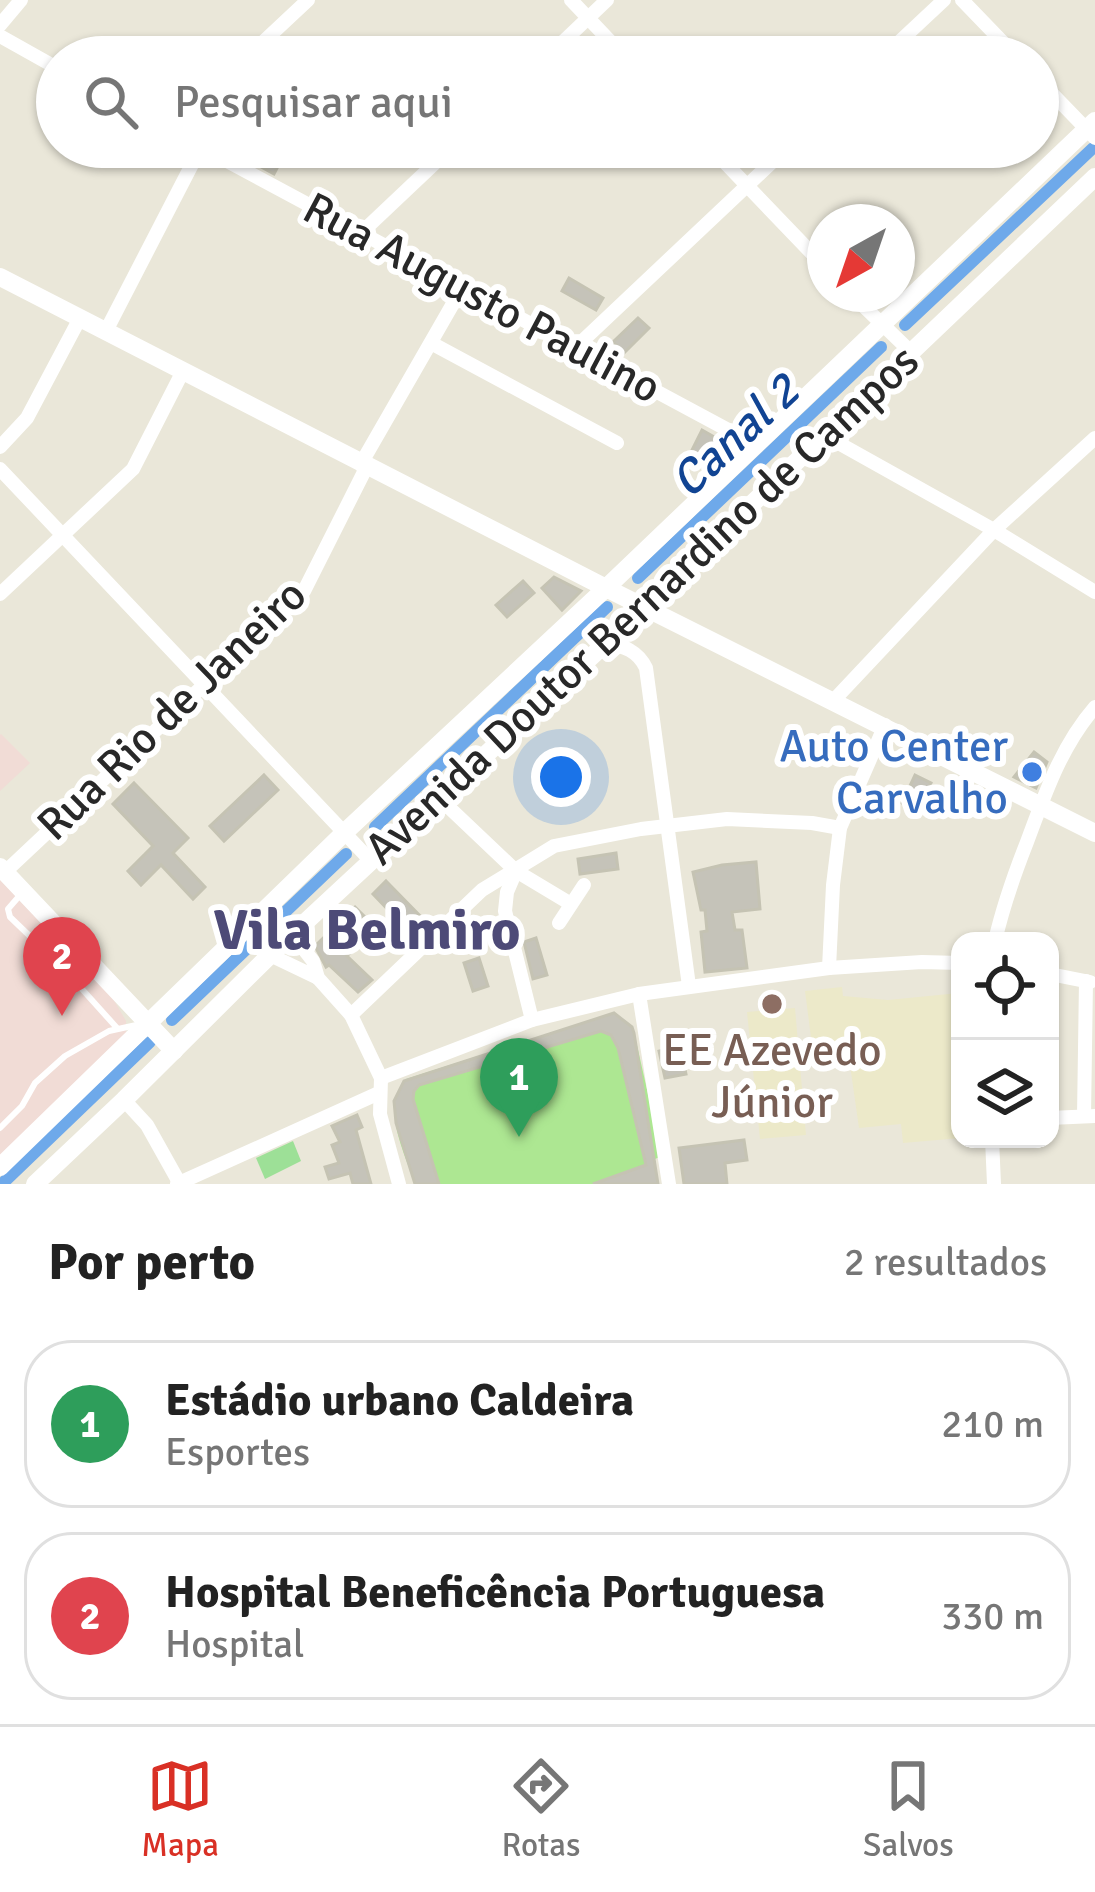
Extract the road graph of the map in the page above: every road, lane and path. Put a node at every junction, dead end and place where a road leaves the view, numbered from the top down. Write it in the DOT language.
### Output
graph roads {
  1 [pos="21,0"];
  2 [pos="308,0"];
  3 [pos="571,0"];
  4 [pos="607,0"];
  5 [pos="944,0"];
  6 [pos="962,0"];
  7 [pos="588,18"];
  8 [pos="0,25"];
  9 [pos="0,36"];
  10 [pos="269,36"];
  11 [pos="569,36"];
  12 [pos="605,36"];
  13 [pos="906,36"];
  14 [pos="997,36"];
  15 [pos="36,56"];
  16 [pos="1059,98"];
  17 [pos="1092,129"];
  18 [pos="1059,160"];
  19 [pos="190,168"];
  20 [pos="240,168"];
  21 [pos="430,168"];
  22 [pos="730,168"];
  23 [pos="766,168"];
  24 [pos="1050,168"];
  25 [pos="1095,177"];
  26 [pos="747,186"];
  27 [pos="361,233"];
  28 [pos="807,248"];
  29 [pos="0,277"];
  30 [pos="462,288"];
  31 [pos="868,312"];
  32 [pos="80,318"];
  33 [pos="882,326"];
  34 [pos="106,331"];
  35 [pos="431,343"];
  36 [pos="576,346"];
  37 [pos="911,352"];
  38 [pos="183,370"];
  39 [pos="824,435"];
  40 [pos="1095,438"];
  41 [pos="617,443"];
  42 [pos="0,447"];
  43 [pos="362,462"];
  44 [pos="733,465"];
  45 [pos="0,469"];
  46 [pos="994,530"];
  47 [pos="63,534"];
  48 [pos="607,588"];
  49 [pos="1095,592"];
  50 [pos="0,594"];
  51 [pos="644,606"];
  52 [pos="606,643"];
  53 [pos="205,687"];
  54 [pos="834,700"];
  55 [pos="1095,707"];
  56 [pos="885,725"];
  57 [pos="439,798"];
  58 [pos="1040,805"];
  59 [pos="668,826"];
  60 [pos="841,828"];
  61 [pos="345,832"];
  62 [pos="1095,833"];
  63 [pos="371,861"];
  64 [pos="3,870"];
  65 [pos="515,872"];
  66 [pos="584,885"];
  67 [pos="23,892"];
  68 [pos="572,904"];
  69 [pos="559,923"];
  70 [pos="302,926"];
  71 [pos="997,932"];
  72 [pos="270,956"];
  73 [pos="951,963"];
  74 [pos="830,968"];
  75 [pos="1059,976"];
  76 [pos="318,978"];
  77 [pos="1091,982"];
  78 [pos="689,986"];
  79 [pos="639,994"];
  80 [pos="351,1016"];
  81 [pos="532,1020"];
  82 [pos="149,1025"];
  83 [pos="117,1028"];
  84 [pos="174,1052"];
  85 [pos="380,1086"];
  86 [pos="124,1100"];
  87 [pos="1090,1116"];
  88 [pos="1059,1118"];
  89 [pos="0,1128"];
  90 [pos="992,1148"];
  91 [pos="0,1167"];
  92 [pos="35,1184"];
  93 [pos="179,1184"];
  94 [pos="399,1184"];
  95 [pos="669,1184"];
  96 [pos="994,1184"];
  1 -- 8 [label="street"];
  2 -- 10 [label="street"];
  3 -- 7 [label="street"];
  4 -- 7 [label="street"];
  5 -- 13 [label="street"];
  6 -- 14 [label="street"];
  7 -- 11 [label="street"];
  7 -- 12 [label="street"];
  9 -- 15 [label="street"];
  16 -- 17 [label="street"];
  17 -- 18 [label="main road, Avenida Doutor Bernardino de Campos"];
  19 -- 34 [label="street"];
  20 -- 27 [label="street, Rua Augusto Paulino"];
  21 -- 27 [label="street"];
  22 -- 26 [label="street"];
  23 -- 26 [label="street"];
  24 -- 33 [label="main road, Avenida Doutor Bernardino de Campos"];
  25 -- 37 [label="main road, Avenida Doutor Bernardino de Campos"];
  26 -- 28 [label="street"];
  26 -- 36 [label="street"];
  27 -- 30 [label="street, Rua Augusto Paulino"];
  29 -- 32 [label="main road"];
  30 -- 35 [label="street, Rua Rio de Janeiro"];
  30 -- 36 [label="street, Rua Augusto Paulino"];
  31 -- 33 [label="street"];
  32 -- 34 [label="main road"];
  32 -- 42 [label="street"];
  33 -- 37 [label="street"];
  33 -- 44 [label="main road, Avenida Doutor Bernardino de Campos"];
  34 -- 38 [label="main road"];
  35 -- 41 [label="street"];
  35 -- 43 [label="street, Rua Rio de Janeiro"];
  36 -- 44 [label="street, Rua Augusto Paulino"];
  37 -- 39 [label="main road, Avenida Doutor Bernardino de Campos"];
  38 -- 43 [label="main road"];
  38 -- 47 [label="street"];
  39 -- 46 [label="street"];
  39 -- 51 [label="main road, Avenida Doutor Bernardino de Campos"];
  40 -- 46 [label="street"];
  43 -- 48 [label="main road"];
  43 -- 53 [label="street, Rua Rio de Janeiro"];
  44 -- 48 [label="main road, Avenida Doutor Bernardino de Campos"];
  45 -- 47 [label="street"];
  46 -- 49 [label="street"];
  46 -- 54 [label="street"];
  47 -- 50 [label="street"];
  47 -- 53 [label="street"];
  48 -- 51 [label="main road"];
  48 -- 61 [label="main road, Avenida Doutor Bernardino de Campos"];
  51 -- 52 [label="main road, Avenida Doutor Bernardino de Campos"];
  51 -- 54 [label="main road"];
  52 -- 57 [label="main road, Avenida Doutor Bernardino de Campos"];
  52 -- 59 [label="street"];
  53 -- 61 [label="street"];
  53 -- 64 [label="street, Rua Rio de Janeiro"];
  54 -- 56 [label="main road"];
  55 -- 58 [label="street"];
  56 -- 58 [label="main road"];
  56 -- 60 [label="street"];
  57 -- 63 [label="main road, Avenida Doutor Bernardino de Campos"];
  57 -- 65 [label="street"];
  58 -- 62 [label="main road"];
  58 -- 71 [label="street"];
  59 -- 60 [label="street"];
  59 -- 65 [label="street"];
  59 -- 78 [label="street"];
  60 -- 74 [label="street"];
  61 -- 63 [label="street"];
  61 -- 82 [label="main road, Avenida Doutor Bernardino de Campos"];
  63 -- 70 [label="main road, Avenida Doutor Bernardino de Campos"];
  64 -- 67 [label="main road"];
  65 -- 68 [label="street"];
  65 -- 80 [label="street"];
  65 -- 81 [label="street"];
  66 -- 68 [label="street"];
  67 -- 82 [label="main road"];
  67 -- 83 [label="lane"];
  68 -- 69 [label="street"];
  70 -- 72 [label="main road, Avenida Doutor Bernardino de Campos"];
  70 -- 76 [label="street"];
  72 -- 76 [label="street"];
  72 -- 84 [label="main road, Avenida Doutor Bernardino de Campos"];
  73 -- 74 [label="street"];
  74 -- 78 [label="street"];
  75 -- 77 [label="street"];
  76 -- 80 [label="street"];
  77 -- 87 [label="street"];
  78 -- 79 [label="street"];
  79 -- 81 [label="street"];
  79 -- 95 [label="street"];
  80 -- 85 [label="street"];
  81 -- 85 [label="street"];
  82 -- 83 [label="lane"];
  82 -- 84 [label="main road"];
  82 -- 91 [label="main road, Avenida Doutor Bernardino de Campos"];
  83 -- 89 [label="lane"];
  84 -- 86 [label="main road, Avenida Doutor Bernardino de Campos"];
  85 -- 93 [label="street"];
  85 -- 94 [label="street"];
  86 -- 92 [label="main road, Avenida Doutor Bernardino de Campos"];
  86 -- 93 [label="street"];
  87 -- 88 [label="street"];
  90 -- 96 [label="street"];
}
